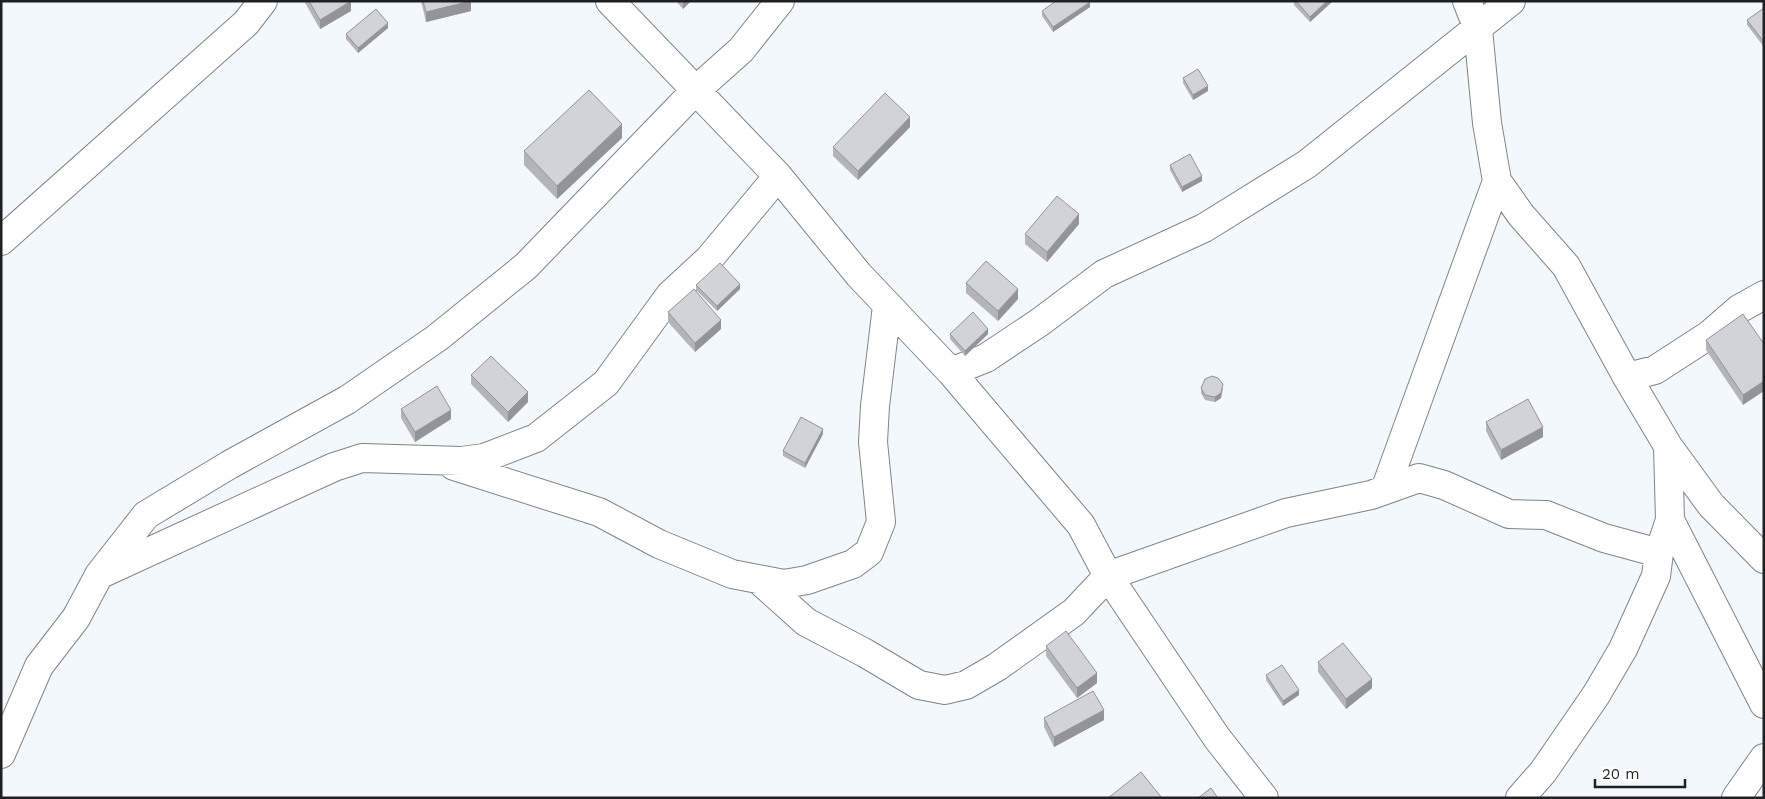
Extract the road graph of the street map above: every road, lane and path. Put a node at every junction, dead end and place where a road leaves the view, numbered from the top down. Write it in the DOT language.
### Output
graph roads {
  1 [pos="264,1"];
  2 [pos="608,1"];
  3 [pos="780,1"];
  4 [pos="1466,1"];
  5 [pos="1512,1"];
  6 [pos="1478,29"];
  7 [pos="695,92"];
  8 [pos="778,176"];
  9 [pos="1497,181"];
  10 [pos="1,241"];
  11 [pos="1764,295"];
  12 [pos="886,306"];
  13 [pos="951,372"];
  14 [pos="1627,377"];
  15 [pos="1668,446"];
  16 [pos="436,460"];
  17 [pos="1385,490"];
  18 [pos="1670,520"];
  19 [pos="1659,553"];
  20 [pos="1764,558"];
  21 [pos="98,575"];
  22 [pos="1108,576"];
  23 [pos="759,580"];
  24 [pos="1764,704"];
  25 [pos="1,754"];
  26 [pos="1764,758"];
  27 [pos="1264,798"];
  28 [pos="1520,798"];
  29 [pos="1736,798"];
  1 -- 10 [label="street"];
  2 -- 7 [label="street"];
  3 -- 7 [label="street"];
  4 -- 6 [label="street"];
  5 -- 6 [label="street"];
  6 -- 9 [label="street"];
  6 -- 13 [label="street"];
  7 -- 8 [label="street"];
  7 -- 21 [label="street"];
  8 -- 12 [label="street"];
  8 -- 16 [label="street"];
  9 -- 14 [label="street"];
  9 -- 17 [label="street"];
  11 -- 14 [label="street"];
  12 -- 13 [label="street"];
  12 -- 23 [label="street"];
  13 -- 22 [label="street"];
  14 -- 15 [label="street"];
  15 -- 18 [label="street"];
  15 -- 20 [label="street"];
  16 -- 21 [label="street"];
  16 -- 23 [label="street"];
  17 -- 19 [label="street"];
  17 -- 22 [label="street"];
  18 -- 19 [label="street"];
  18 -- 24 [label="street"];
  19 -- 28 [label="street"];
  21 -- 25 [label="street"];
  22 -- 23 [label="street"];
  22 -- 27 [label="street"];
  26 -- 29 [label="street"];
}
